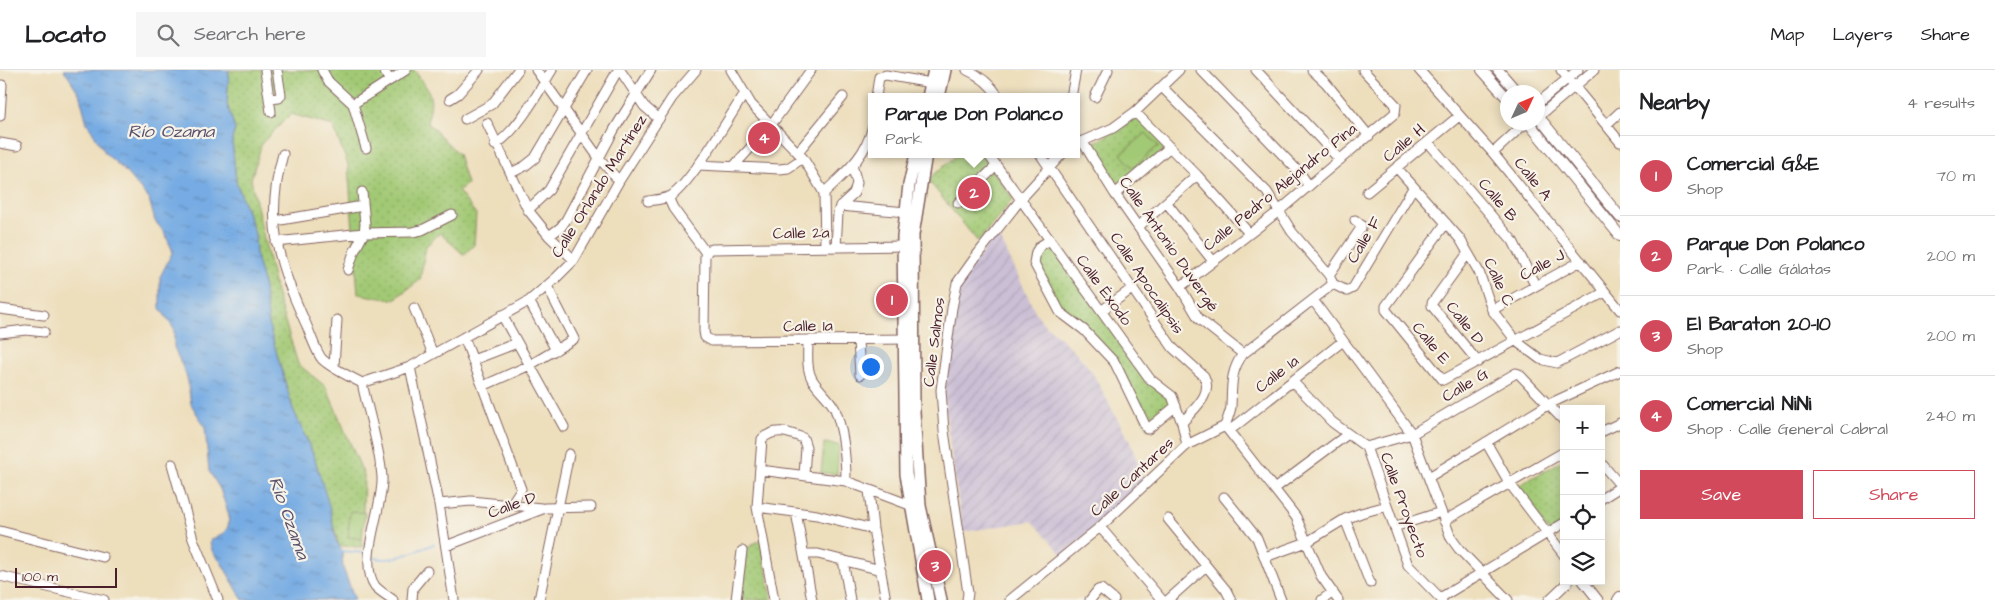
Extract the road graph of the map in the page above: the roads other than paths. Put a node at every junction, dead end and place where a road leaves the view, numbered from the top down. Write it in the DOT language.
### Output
graph roads {
  1 [pos="265,70"];
  2 [pos="277,70"];
  3 [pos="322,70"];
  4 [pos="384,70"];
  5 [pos="406,70"];
  6 [pos="479,70"];
  7 [pos="518,70"];
  8 [pos="536,70"];
  9 [pos="552,70"];
  10 [pos="587,70"];
  11 [pos="619,70"];
  12 [pos="651,70"];
  13 [pos="696,70"];
  14 [pos="731,70"];
  15 [pos="811,70"];
  16 [pos="934,70"];
  17 [pos="945,70"];
  18 [pos="967,70"];
  19 [pos="1076,70"];
  20 [pos="1108,70"];
  21 [pos="1179,70"];
  22 [pos="1201,70"];
  23 [pos="1256,70"];
  24 [pos="1312,70"];
  25 [pos="1364,70"];
  26 [pos="1419,70"];
  27 [pos="1482,70"];
  28 [pos="1498,70"];
  29 [pos="1561,70"];
  30 [pos="1578,70"];
  31 [pos="1594,70"];
  32 [pos="980,72"];
  33 [pos="1568,78"];
  34 [pos="389,80"];
  35 [pos="545,82"];
  36 [pos="931,83"];
  37 [pos="2,85"];
  38 [pos="1511,85"];
  39 [pos="1574,86"];
  40 [pos="1162,87"];
  41 [pos="1500,89"];
  42 [pos="745,93"];
  43 [pos="877,93"];
  44 [pos="929,93"];
  45 [pos="940,93"];
  46 [pos="996,93"];
  47 [pos="1072,93"];
  48 [pos="636,94"];
  49 [pos="843,97"];
  50 [pos="1096,97"];
  51 [pos="1545,97"];
  52 [pos="269,99"];
  53 [pos="450,99"];
  54 [pos="353,104"];
  55 [pos="564,109"];
  56 [pos="1545,110"];
  57 [pos="271,112"];
  58 [pos="1135,112"];
  59 [pos="1620,112"];
  60 [pos="0,116"];
  61 [pos="1459,116"];
  62 [pos="465,119"];
  63 [pos="659,119"];
  64 [pos="486,123"];
  65 [pos="771,125"];
  66 [pos="1545,125"];
  67 [pos="1606,125"];
  68 [pos="1519,130"];
  69 [pos="1531,130"];
  70 [pos="582,134"];
  71 [pos="1369,136"];
  72 [pos="868,141"];
  73 [pos="0,142"];
  74 [pos="1080,142"];
  75 [pos="1428,142"];
  76 [pos="1620,142"];
  77 [pos="1080,143"];
  78 [pos="495,145"];
  79 [pos="17,146"];
  80 [pos="1170,146"];
  81 [pos="366,148"];
  82 [pos="1493,153"];
  83 [pos="283,154"];
  84 [pos="800,155"];
  85 [pos="599,158"];
  86 [pos="915,158"];
  87 [pos="925,158"];
  88 [pos="991,158"];
  89 [pos="1043,158"];
  90 [pos="1058,158"];
  91 [pos="1340,160"];
  92 [pos="698,165"];
  93 [pos="852,165"];
  94 [pos="734,166"];
  95 [pos="996,166"];
  96 [pos="1050,167"];
  97 [pos="1397,168"];
  98 [pos="511,173"];
  99 [pos="1197,175"];
  100 [pos="619,181"];
  101 [pos="1309,186"];
  102 [pos="1413,188"];
  103 [pos="362,192"];
  104 [pos="1367,192"];
  105 [pos="824,193"];
  106 [pos="1115,194"];
  107 [pos="668,197"];
  108 [pos="1021,199"];
  109 [pos="648,201"];
  110 [pos="1166,202"];
  111 [pos="958,203"];
  112 [pos="363,206"];
  113 [pos="840,206"];
  114 [pos="528,210"];
  115 [pos="1279,211"];
  116 [pos="906,212"];
  117 [pos="452,215"];
  118 [pos="1620,217"];
  119 [pos="1355,220"];
  120 [pos="275,221"];
  121 [pos="1446,223"];
  122 [pos="1138,227"];
  123 [pos="364,232"];
  124 [pos="1249,233"];
  125 [pos="549,236"];
  126 [pos="1620,236"];
  127 [pos="1050,240"];
  128 [pos="276,242"];
  129 [pos="908,246"];
  130 [pos="836,247"];
  131 [pos="825,248"];
  132 [pos="1468,253"];
  133 [pos="705,254"];
  134 [pos="574,260"];
  135 [pos="1213,261"];
  136 [pos="1581,261"];
  137 [pos="348,270"];
  138 [pos="1329,275"];
  139 [pos="1333,284"];
  140 [pos="1535,285"];
  141 [pos="548,286"];
  142 [pos="1180,287"];
  143 [pos="1133,288"];
  144 [pos="1605,292"];
  145 [pos="1312,300"];
  146 [pos="529,301"];
  147 [pos="0,308"];
  148 [pos="414,308"];
  149 [pos="1492,310"];
  150 [pos="1620,310"];
  151 [pos="1101,312"];
  152 [pos="44,315"];
  153 [pos="502,315"];
  154 [pos="337,320"];
  155 [pos="1620,330"];
  156 [pos="44,332"];
  157 [pos="0,333"];
  158 [pos="464,337"];
  159 [pos="909,339"];
  160 [pos="858,340"];
  161 [pos="808,341"];
  162 [pos="1343,341"];
  163 [pos="1516,341"];
  164 [pos="517,343"];
  165 [pos="556,350"];
  166 [pos="433,354"];
  167 [pos="1244,354"];
  168 [pos="473,360"];
  169 [pos="1478,362"];
  170 [pos="530,365"];
  171 [pos="334,366"];
  172 [pos="410,367"];
  173 [pos="1620,371"];
  174 [pos="860,375"];
  175 [pos="1292,381"];
  176 [pos="362,383"];
  177 [pos="483,386"];
  178 [pos="1548,404"];
  179 [pos="1176,406"];
  180 [pos="1560,416"];
  181 [pos="1182,422"];
  182 [pos="1620,423"];
  183 [pos="564,428"];
  184 [pos="1227,429"];
  185 [pos="1605,430"];
  186 [pos="1348,434"];
  187 [pos="1412,434"];
  188 [pos="1486,442"];
  189 [pos="1187,445"];
  190 [pos="1366,447"];
  191 [pos="569,454"];
  192 [pos="1560,454"];
  193 [pos="172,464"];
  194 [pos="1605,468"];
  195 [pos="760,470"];
  196 [pos="804,476"];
  197 [pos="1429,477"];
  198 [pos="846,481"];
  199 [pos="1510,484"];
  200 [pos="1620,486"];
  201 [pos="869,490"];
  202 [pos="1274,490"];
  203 [pos="1605,496"];
  204 [pos="1224,497"];
  205 [pos="439,504"];
  206 [pos="510,506"];
  207 [pos="915,506"];
  208 [pos="1387,506"];
  209 [pos="557,507"];
  210 [pos="591,507"];
  211 [pos="757,507"];
  212 [pos="545,508"];
  213 [pos="796,512"];
  214 [pos="1443,517"];
  215 [pos="1168,519"];
  216 [pos="1345,520"];
  217 [pos="1560,526"];
  218 [pos="1100,527"];
  219 [pos="1394,527"];
  220 [pos="873,529"];
  221 [pos="0,531"];
  222 [pos="1548,533"];
  223 [pos="1307,542"];
  224 [pos="446,546"];
  225 [pos="742,550"];
  226 [pos="1560,550"];
  227 [pos="804,554"];
  228 [pos="103,557"];
  229 [pos="1265,557"];
  230 [pos="843,560"];
  231 [pos="1206,566"];
  232 [pos="880,570"];
  233 [pos="427,571"];
  234 [pos="1482,572"];
  235 [pos="0,576"];
  236 [pos="1370,583"];
  237 [pos="1565,585"];
  238 [pos="1586,585"];
  239 [pos="1336,596"];
  240 [pos="1441,599"];
  241 [pos="104,600"];
  242 [pos="218,600"];
  243 [pos="393,600"];
  244 [pos="412,600"];
  245 [pos="454,600"];
  246 [pos="539,600"];
  247 [pos="736,600"];
  248 [pos="774,600"];
  249 [pos="812,600"];
  250 [pos="850,600"];
  251 [pos="886,600"];
  252 [pos="928,600"];
  253 [pos="941,600"];
  254 [pos="967,600"];
  255 [pos="1010,600"];
  256 [pos="1090,600"];
  257 [pos="1114,600"];
  258 [pos="1162,600"];
  259 [pos="1168,600"];
  260 [pos="1231,600"];
  261 [pos="1281,600"];
  262 [pos="1322,600"];
  263 [pos="1508,600"];
  264 [pos="1549,600"];
  265 [pos="1598,600"];
  1 -- 52 [label="street"];
  2 -- 52 [label="street"];
  3 -- 54 [label="street"];
  4 -- 34 [label="street"];
  5 -- 34 [label="street"];
  6 -- 53 [label="street"];
  7 -- 62 [label="street"];
  8 -- 35 [label="street"];
  9 -- 35 [label="street"];
  10 -- 55 [label="street"];
  11 -- 48 [label="street"];
  11 -- 70 [label="street"];
  12 -- 48 [label="street"];
  13 -- 63 [label="street, Calle Orlando Martínez"];
  14 -- 42 [label="street"];
  15 -- 65 [label="street"];
  16 -- 36 [label="main road"];
  17 -- 45 [label="main road"];
  18 -- 32 [label="street"];
  19 -- 47 [label="street"];
  20 -- 50 [label="street"];
  21 -- 40 [label="street"];
  22 -- 101 [label="street"];
  23 -- 91 [label="street"];
  24 -- 71 [label="street"];
  25 -- 71 [label="street, Calle Pedro Alejandro Pina"];
  26 -- 61 [label="street, Calle A"];
  27 -- 41 [label="street"];
  28 -- 38 [label="street"];
  29 -- 33 [label="street"];
  30 -- 33 [label="street"];
  31 -- 39 [label="street"];
  32 -- 46 [label="street"];
  33 -- 39 [label="street"];
  33 -- 51 [label="street"];
  34 -- 54 [label="street"];
  35 -- 55 [label="street"];
  35 -- 78 [label="street"];
  36 -- 43 [label="street"];
  36 -- 44 [label="main road"];
  37 -- 60 [label="street"];
  39 -- 56 [label="street"];
  39 -- 67 [label="street"];
  40 -- 58 [label="street"];
  40 -- 115 [label="street"];
  42 -- 65 [label="street"];
  42 -- 92 [label="street"];
  48 -- 63 [label="street"];
  48 -- 85 [label="street"];
  49 -- 84 [label="street"];
  52 -- 57 [label="street"];
  54 -- 81 [label="street"];
  55 -- 70 [label="street"];
  55 -- 98 [label="street"];
  58 -- 74 [label="street"];
  58 -- 80 [label="street"];
  59 -- 67 [label="street"];
  61 -- 75 [label="street, Calle H"];
  61 -- 82 [label="street, Calle A"];
  63 -- 100 [label="street, Calle Orlando Martínez"];
  64 -- 78 [label="street"];
  65 -- 84 [label="street"];
  65 -- 94 [label="street"];
  66 -- 118 [label="street"];
  67 -- 76 [label="street"];
  68 -- 82 [label="street"];
  69 -- 126 [label="street"];
  70 -- 85 [label="street"];
  70 -- 114 [label="street"];
  71 -- 91 [label="street, Calle Pedro Alejandro Pina"];
  72 -- 93 [label="street"];
  73 -- 79 [label="street"];
  75 -- 97 [label="street, Calle H"];
  75 -- 140 [label="street, Calle B"];
  77 -- 106 [label="street, Calle Antonio Duvergé"];
  78 -- 98 [label="street"];
  80 -- 99 [label="street"];
  80 -- 106 [label="street"];
  82 -- 136 [label="street, Calle A"];
  83 -- 120 [label="street"];
  84 -- 94 [label="street"];
  84 -- 105 [label="street"];
  85 -- 100 [label="street"];
  85 -- 125 [label="street"];
  86 -- 116 [label="main road"];
  87 -- 129 [label="main road"];
  88 -- 95 [label="street, Calle Éxodo"];
  89 -- 96 [label="street, Calle Apocalipsis"];
  90 -- 96 [label="street, Calle Salmos"];
  91 -- 101 [label="street, Calle Pedro Alejandro Pina"];
  92 -- 94 [label="street"];
  92 -- 107 [label="street"];
  93 -- 105 [label="street"];
  93 -- 113 [label="street"];
  95 -- 108 [label="street, Calle Éxodo"];
  95 -- 111 [label="street"];
  96 -- 108 [label="street, Calle Salmos"];
  96 -- 143 [label="street, Calle Apocalipsis"];
  97 -- 102 [label="street, Calle C"];
  97 -- 104 [label="street, Calle H"];
  98 -- 114 [label="street"];
  99 -- 110 [label="street"];
  99 -- 124 [label="street"];
  100 -- 134 [label="street, Calle Orlando Martínez"];
  101 -- 115 [label="street, Calle Pedro Alejandro Pina"];
  102 -- 121 [label="street, Calle C"];
  102 -- 139 [label="street, Calle F"];
  103 -- 112 [label="street"];
  105 -- 131 [label="street"];
  106 -- 122 [label="street, Calle Antonio Duvergé"];
  107 -- 109 [label="street"];
  107 -- 133 [label="street"];
  108 -- 127 [label="street, Calle Éxodo"];
  108 -- 254 [label="street, Calle Salmos"];
  110 -- 122 [label="street"];
  110 -- 135 [label="street"];
  112 -- 120 [label="street"];
  112 -- 123 [label="street"];
  113 -- 116 [label="street"];
  113 -- 130 [label="street"];
  114 -- 125 [label="street"];
  115 -- 124 [label="street, Calle Pedro Alejandro Pina"];
  115 -- 138 [label="street"];
  116 -- 129 [label="main road"];
  117 -- 123 [label="street"];
  119 -- 138 [label="street"];
  120 -- 128 [label="street"];
  121 -- 132 [label="street, Calle C"];
  121 -- 169 [label="street, Calle E"];
  122 -- 142 [label="street, Calle Antonio Duvergé"];
  123 -- 128 [label="street"];
  123 -- 137 [label="street"];
  124 -- 135 [label="street, Calle Pedro Alejandro Pina"];
  125 -- 134 [label="street"];
  127 -- 151 [label="street, Calle Éxodo"];
  127 -- 179 [label="street"];
  128 -- 171 [label="street"];
  129 -- 130 [label="street, Calle 2a"];
  129 -- 159 [label="main road"];
  130 -- 131 [label="street, Calle 2a"];
  131 -- 133 [label="street, Calle 2a"];
  132 -- 149 [label="street, Calle C"];
  132 -- 169 [label="street, Calle D"];
  133 -- 161 [label="street, Calle 1a"];
  134 -- 141 [label="street, Calle Orlando Martínez"];
  135 -- 142 [label="street, Calle Pedro Alejandro Pina"];
  136 -- 140 [label="street, Calle J"];
  136 -- 144 [label="street, Calle A"];
  138 -- 139 [label="street"];
  139 -- 145 [label="street"];
  140 -- 149 [label="street, Calle J"];
  141 -- 146 [label="street, Calle Orlando Martínez"];
  141 -- 165 [label="street"];
  142 -- 167 [label="street, Calle Antonio Duvergé"];
  143 -- 151 [label="street"];
  143 -- 181 [label="street, Calle Apocalipsis"];
  144 -- 150 [label="street, Calle A"];
  144 -- 163 [label="street, Calle E"];
  145 -- 162 [label="street"];
  145 -- 167 [label="street"];
  146 -- 153 [label="street, Calle Orlando Martínez"];
  146 -- 165 [label="street"];
  147 -- 152 [label="street"];
  148 -- 166 [label="street"];
  149 -- 163 [label="street, Calle C"];
  151 -- 179 [label="street, Calle Éxodo"];
  153 -- 158 [label="street, Calle Orlando Martínez"];
  153 -- 164 [label="street"];
  154 -- 171 [label="street"];
  155 -- 163 [label="street, Calle C"];
  156 -- 157 [label="street"];
  158 -- 166 [label="street, Calle Orlando Martínez"];
  158 -- 168 [label="street"];
  159 -- 160 [label="street, Calle 1a"];
  159 -- 207 [label="main road"];
  160 -- 161 [label="street, Calle 1a"];
  160 -- 174 [label="street"];
  161 -- 198 [label="street"];
  162 -- 175 [label="street, Calle 1a"];
  162 -- 187 [label="street"];
  163 -- 169 [label="street, Calle E"];
  164 -- 168 [label="street"];
  164 -- 170 [label="street"];
  165 -- 170 [label="street"];
  166 -- 172 [label="street, Calle Orlando Martínez"];
  167 -- 184 [label="street"];
  168 -- 177 [label="street"];
  170 -- 177 [label="street"];
  170 -- 183 [label="street"];
  171 -- 176 [label="street"];
  172 -- 176 [label="street, Calle Orlando Martínez"];
  172 -- 205 [label="street"];
  173 -- 178 [label="street"];
  175 -- 184 [label="street, Calle 1a"];
  175 -- 186 [label="street, Calle Proyecto"];
  176 -- 243 [label="street"];
  177 -- 206 [label="street"];
  178 -- 180 [label="street, Calle G"];
  178 -- 187 [label="street, Calle G"];
  178 -- 188 [label="street"];
  179 -- 181 [label="street, Calle Éxodo"];
  181 -- 189 [label="street, Calle Éxodo"];
  182 -- 185 [label="street"];
  184 -- 189 [label="street, Calle Cantares"];
  184 -- 202 [label="street"];
  186 -- 190 [label="street, Calle Proyecto"];
  186 -- 202 [label="street"];
  187 -- 190 [label="street, Calle G"];
  187 -- 197 [label="street"];
  188 -- 197 [label="street"];
  188 -- 199 [label="street"];
  189 -- 218 [label="street, Calle Cantares"];
  190 -- 208 [label="street, Calle Proyecto"];
  191 -- 209 [label="street"];
  192 -- 199 [label="street"];
  193 -- 242 [label="street"];
  194 -- 200 [label="street"];
  195 -- 196 [label="street"];
  195 -- 196 [label="street"];
  195 -- 211 [label="street"];
  196 -- 198 [label="street"];
  197 -- 214 [label="street"];
  198 -- 201 [label="street"];
  199 -- 214 [label="street"];
  199 -- 222 [label="street"];
  200 -- 203 [label="street"];
  201 -- 207 [label="street"];
  201 -- 220 [label="street"];
  202 -- 223 [label="street"];
  204 -- 229 [label="street"];
  205 -- 206 [label="street"];
  205 -- 224 [label="street"];
  206 -- 212 [label="street"];
  207 -- 252 [label="main road"];
  207 -- 253 [label="main road"];
  208 -- 216 [label="street"];
  208 -- 219 [label="street, Calle Proyecto"];
  209 -- 210 [label="street, Calle D"];
  209 -- 212 [label="street, Calle D"];
  209 -- 246 [label="street"];
  211 -- 213 [label="street"];
  211 -- 248 [label="street"];
  212 -- 224 [label="street, Calle D"];
  213 -- 220 [label="street"];
  213 -- 227 [label="street"];
  214 -- 219 [label="street"];
  214 -- 234 [label="street"];
  215 -- 231 [label="street"];
  216 -- 223 [label="street"];
  216 -- 236 [label="street"];
  217 -- 222 [label="street"];
  218 -- 255 [label="street, Calle Cantares"];
  218 -- 258 [label="street"];
  219 -- 240 [label="street, Calle Proyecto"];
  220 -- 232 [label="street"];
  221 -- 228 [label="street"];
  222 -- 226 [label="street"];
  222 -- 234 [label="street"];
  223 -- 229 [label="street"];
  223 -- 239 [label="street"];
  224 -- 245 [label="street"];
  225 -- 247 [label="street"];
  227 -- 230 [label="street"];
  227 -- 249 [label="street"];
  229 -- 261 [label="street"];
  230 -- 232 [label="street"];
  230 -- 250 [label="street"];
  231 -- 259 [label="street"];
  231 -- 260 [label="street"];
  232 -- 251 [label="street"];
  233 -- 244 [label="street"];
  234 -- 240 [label="street"];
  234 -- 263 [label="street"];
  235 -- 241 [label="street"];
  237 -- 264 [label="street"];
  238 -- 265 [label="street"];
  239 -- 262 [label="street"];
  256 -- 257 [label="street"];
}
